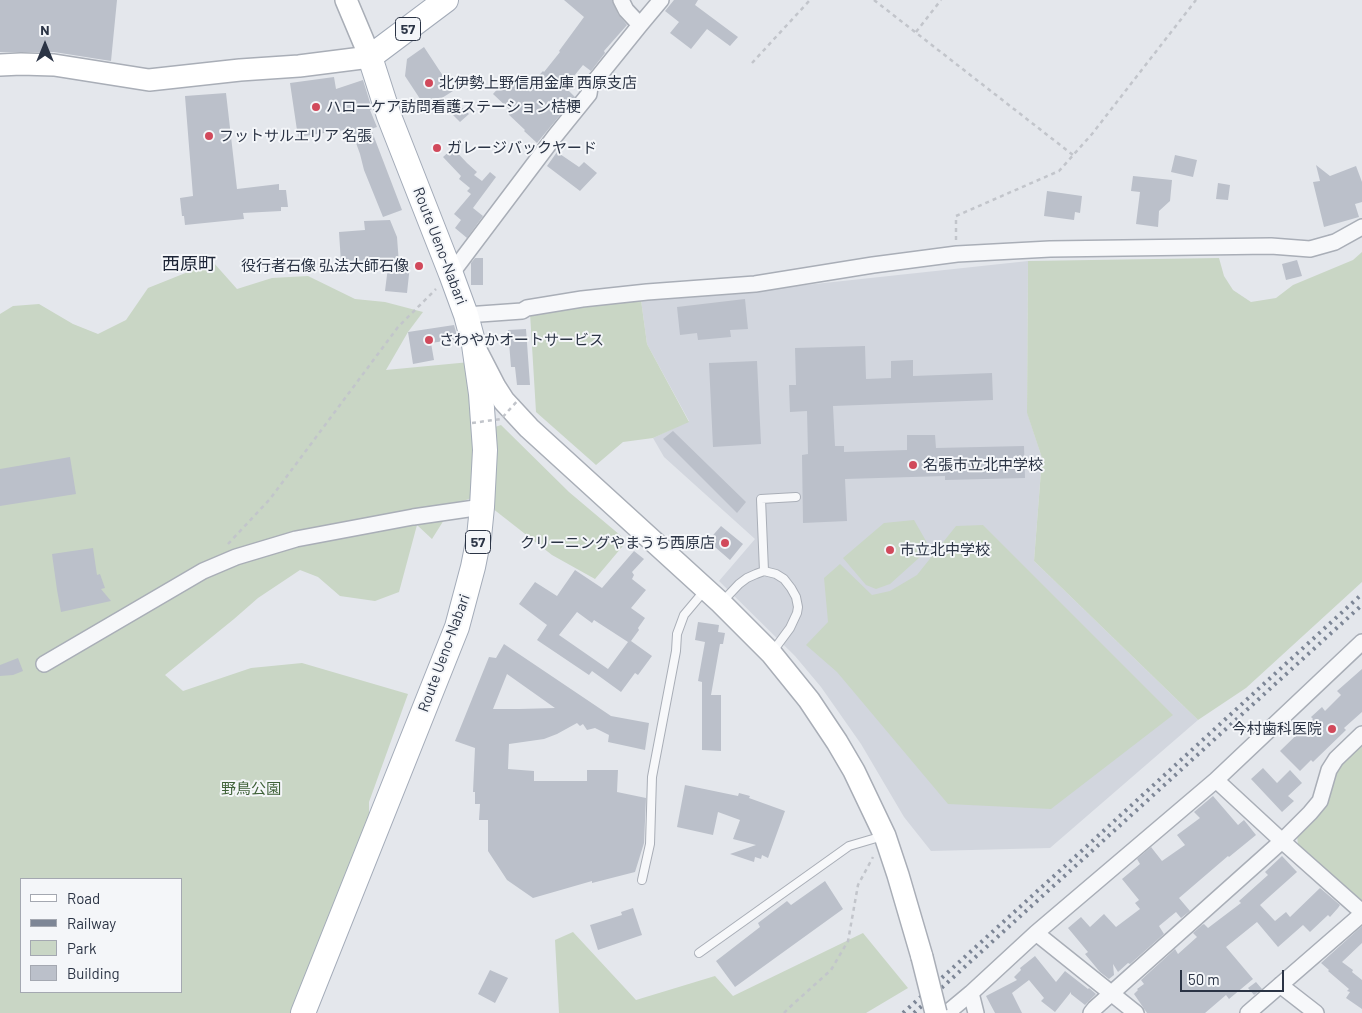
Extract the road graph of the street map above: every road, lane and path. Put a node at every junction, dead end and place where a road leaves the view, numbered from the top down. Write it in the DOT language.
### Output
graph roads {
  1 [pos="346,0"];
  2 [pos="446,0"];
  3 [pos="621,0"];
  4 [pos="661,0"];
  5 [pos="810,0"];
  6 [pos="874,0"];
  7 [pos="941,0"];
  8 [pos="1196,0"];
  9 [pos="640,25"];
  10 [pos="916,32"];
  11 [pos="370,58"];
  12 [pos="752,63"];
  13 [pos="0,65"];
  14 [pos="1073,155"];
  15 [pos="1362,227"];
  16 [pos="957,254"];
  17 [pos="451,274"];
  18 [pos="466,316"];
  19 [pos="474,345"];
  20 [pos="519,399"];
  21 [pos="472,423"];
  22 [pos="796,497"];
  23 [pos="482,508"];
  24 [pos="223,550"];
  25 [pos="764,571"];
  26 [pos="713,597"];
  27 [pos="1362,642"];
  28 [pos="771,653"];
  29 [pos="44,664"];
  30 [pos="1362,734"];
  31 [pos="1216,780"];
  32 [pos="885,836"];
  33 [pos="1282,841"];
  34 [pos="642,880"];
  35 [pos="1362,913"];
  36 [pos="1036,933"];
  37 [pos="699,953"];
  38 [pos="1280,985"];
  39 [pos="971,993"];
  40 [pos="1111,993"];
  41 [pos="303,1013"];
  42 [pos="784,1013"];
  43 [pos="936,1013"];
  44 [pos="947,1013"];
  45 [pos="976,1013"];
  46 [pos="1091,1013"];
  47 [pos="1136,1013"];
  48 [pos="1248,1013"];
  49 [pos="1316,1013"];
  1 -- 11 [label="street"];
  2 -- 11 [label="main road, 57"];
  3 -- 9 [label="street"];
  4 -- 9 [label="street"];
  5 -- 12 [label="path"];
  6 -- 10 [label="path"];
  7 -- 10 [label="path"];
  8 -- 14 [label="path"];
  9 -- 17 [label="street"];
  10 -- 14 [label="path"];
  11 -- 13 [label="street"];
  11 -- 17 [label="main road, Route Ueno-Nabari / 57"];
  14 -- 16 [label="path"];
  15 -- 16 [label="street"];
  16 -- 18 [label="street"];
  17 -- 18 [label="main road, Route Ueno-Nabari / 57"];
  17 -- 24 [label="path"];
  18 -- 19 [label="main road, Route Ueno-Nabari / 57"];
  19 -- 23 [label="main road, Route Ueno-Nabari / 57"];
  19 -- 26 [label="street"];
  20 -- 21 [label="path, bridge"];
  22 -- 25 [label="lane"];
  23 -- 29 [label="street"];
  23 -- 41 [label="main road, Route Ueno-Nabari / 57"];
  25 -- 26 [label="lane"];
  25 -- 28 [label="lane"];
  26 -- 28 [label="street"];
  26 -- 34 [label="lane"];
  27 -- 31 [label="street"];
  28 -- 32 [label="street"];
  30 -- 33 [label="street"];
  31 -- 33 [label="street"];
  31 -- 36 [label="street"];
  32 -- 37 [label="lane"];
  32 -- 42 [label="path"];
  32 -- 43 [label="street, bridge"];
  33 -- 35 [label="street"];
  33 -- 40 [label="street"];
  35 -- 38 [label="street"];
  36 -- 39 [label="street"];
  36 -- 40 [label="street"];
  38 -- 48 [label="street"];
  38 -- 49 [label="street"];
  39 -- 44 [label="street"];
  39 -- 45 [label="street"];
  40 -- 46 [label="street"];
  40 -- 47 [label="street"];
}
